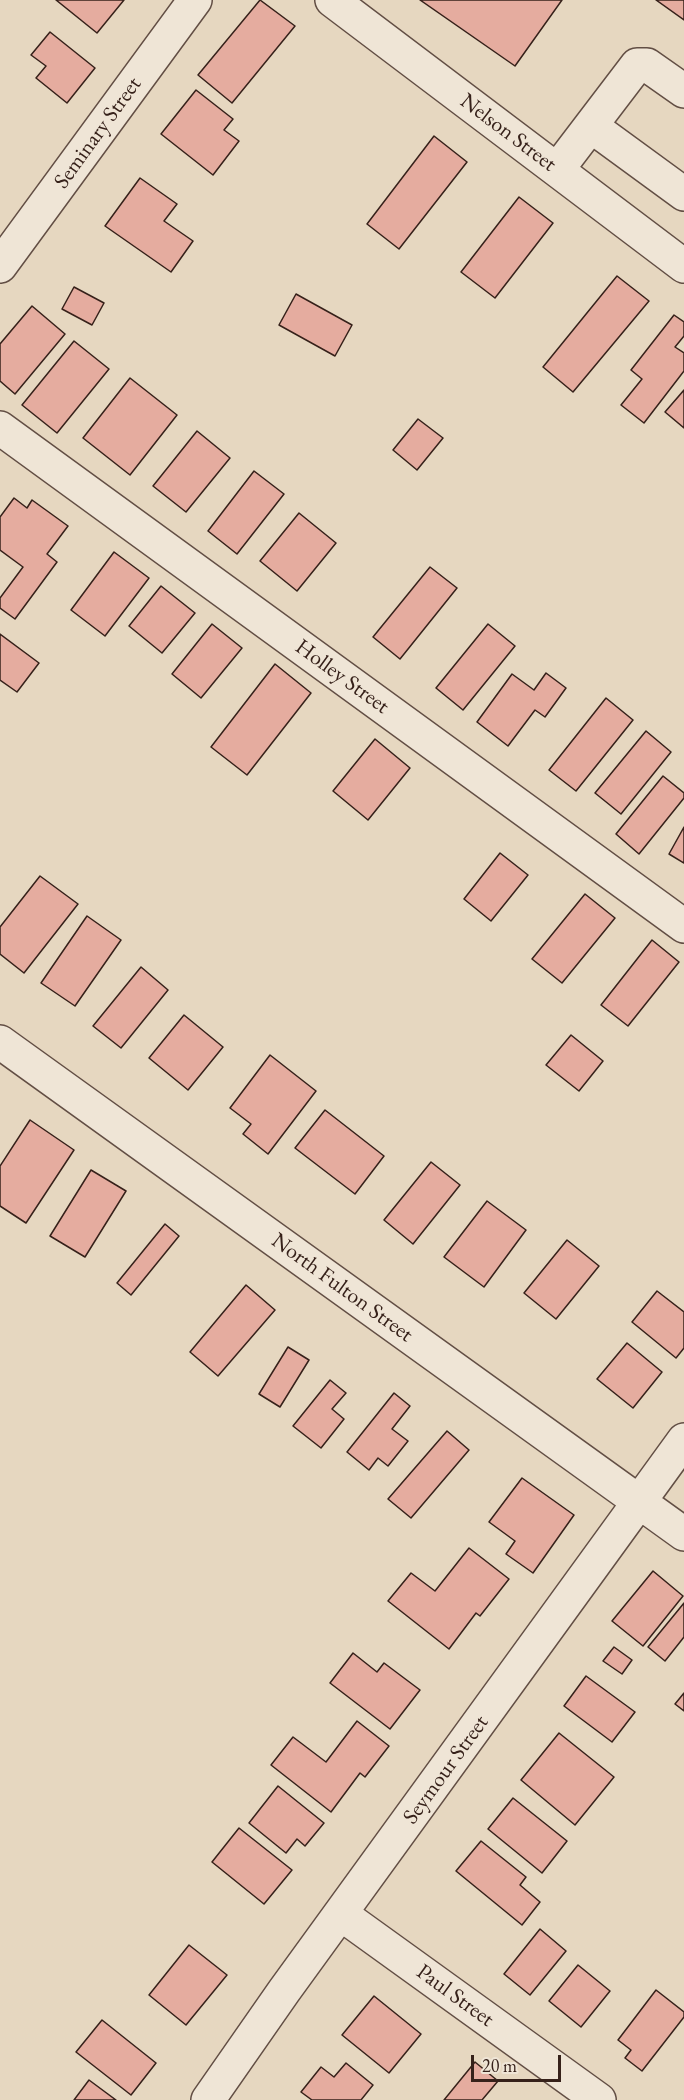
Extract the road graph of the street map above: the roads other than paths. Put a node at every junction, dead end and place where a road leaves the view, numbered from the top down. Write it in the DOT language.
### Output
graph roads {
  1 [pos="195,0"];
  2 [pos="332,0"];
  3 [pos="684,92"];
  4 [pos="591,126"];
  5 [pos="557,170"];
  6 [pos="684,194"];
  7 [pos="0,266"];
  8 [pos="684,266"];
  9 [pos="0,428"];
  10 [pos="684,926"];
  11 [pos="0,1042"];
  12 [pos="684,1440"];
  13 [pos="639,1503"];
  14 [pos="684,1534"];
  15 [pos="341,1914"];
  16 [pos="208,2100"];
  17 [pos="599,2100"];
  1 -- 7 [label="street, Seminary Street"];
  2 -- 5 [label="street, Nelson Street"];
  3 -- 4 [label="street"];
  4 -- 5 [label="street"];
  4 -- 6 [label="street"];
  5 -- 8 [label="street, Nelson Street"];
  9 -- 10 [label="street, Holley Street"];
  11 -- 13 [label="street, North Fulton Street"];
  12 -- 13 [label="street, Seymour Street"];
  13 -- 14 [label="street, North Fulton Street"];
  13 -- 15 [label="street, Seymour Street"];
  15 -- 16 [label="street, Seymour Street"];
  15 -- 17 [label="street, Paul Street"];
}
